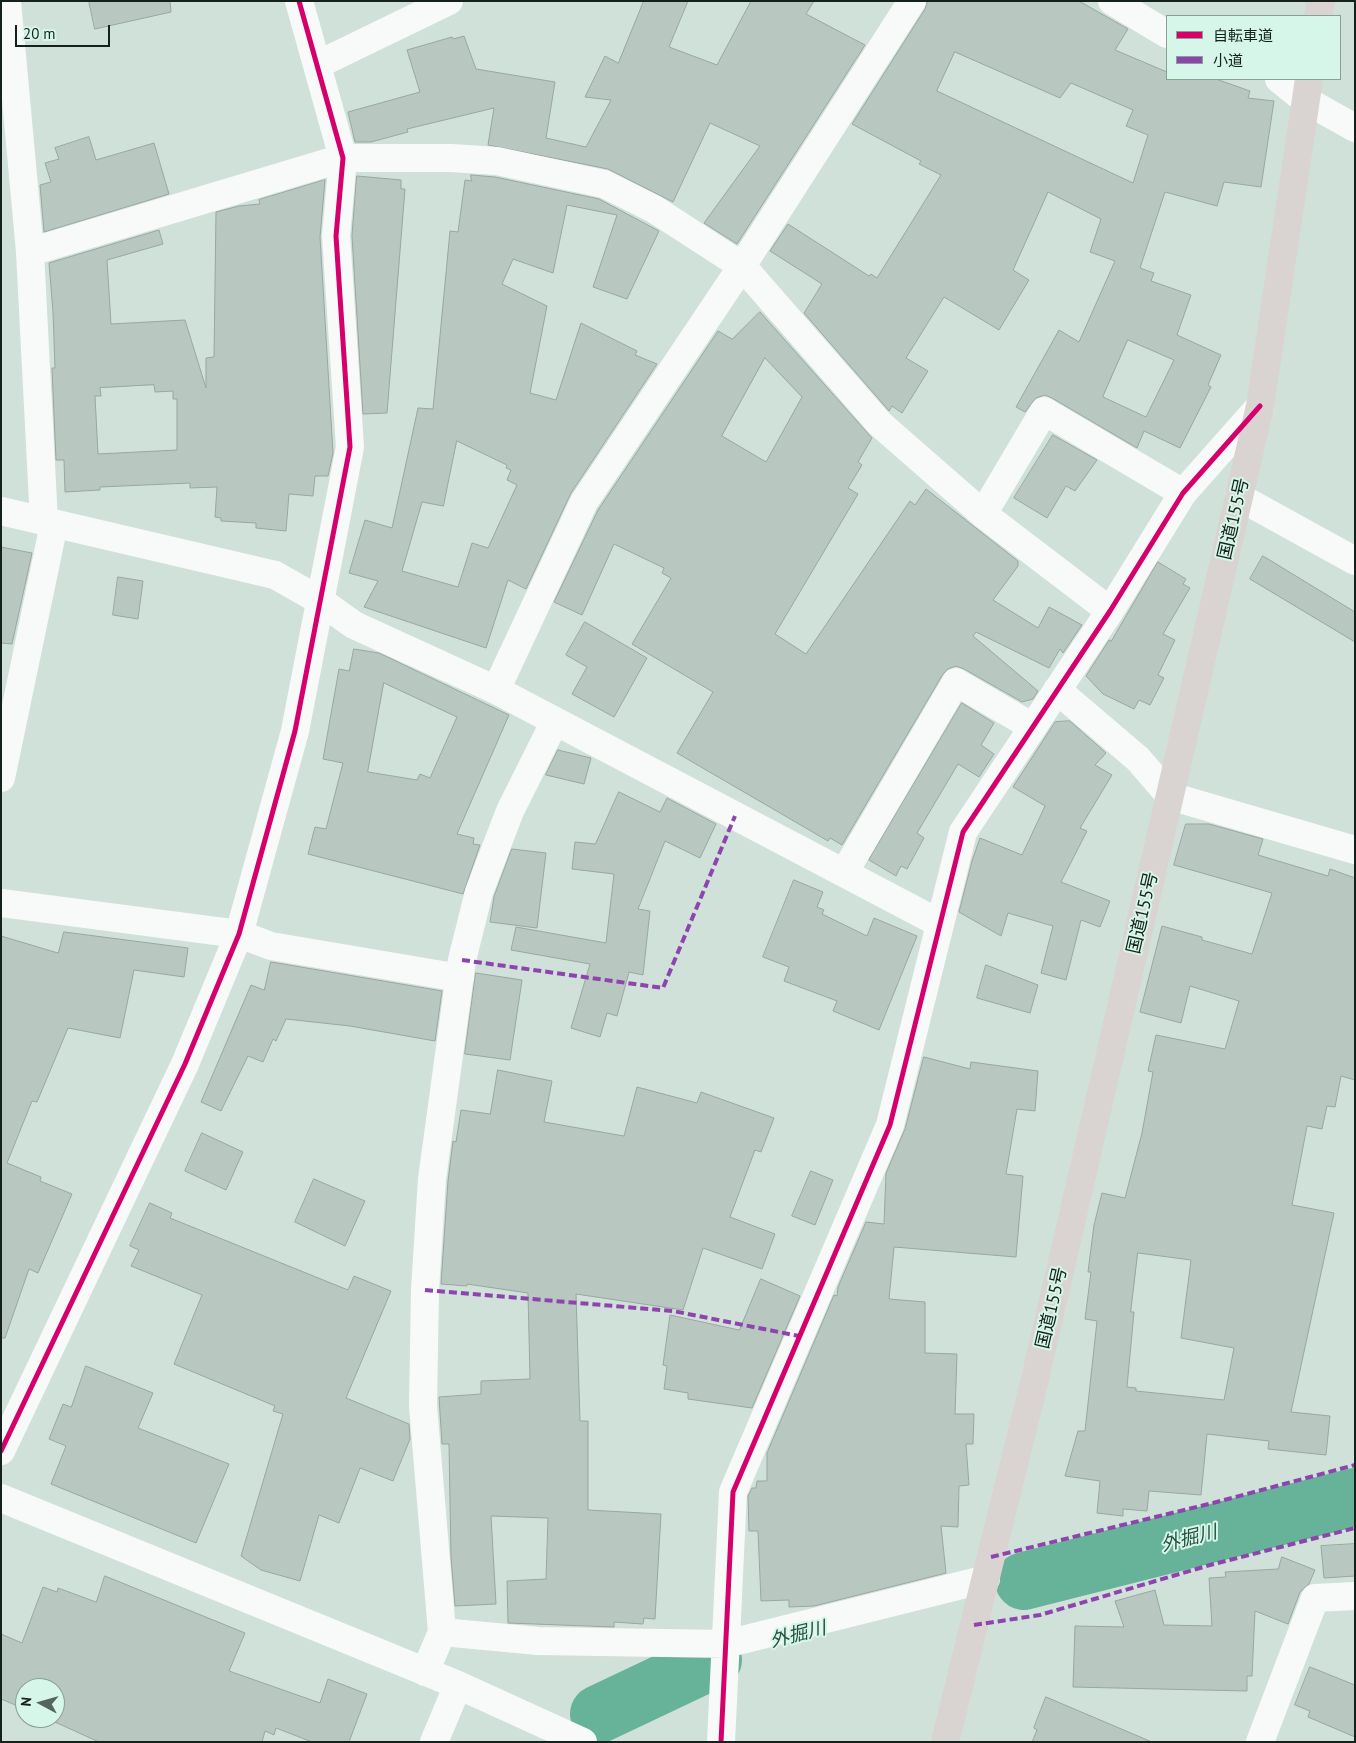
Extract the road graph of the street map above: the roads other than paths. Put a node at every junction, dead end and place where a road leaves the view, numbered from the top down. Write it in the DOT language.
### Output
graph roads {
  1 [pos="7,1"];
  2 [pos="299,1"];
  3 [pos="449,1"];
  4 [pos="912,1"];
  5 [pos="1112,1"];
  6 [pos="1321,1"];
  7 [pos="1318,15"];
  8 [pos="1166,33"];
  9 [pos="317,65"];
  10 [pos="1282,80"];
  11 [pos="1307,89"];
  12 [pos="1355,128"];
  13 [pos="343,158"];
  14 [pos="30,252"];
  15 [pos="742,266"];
  16 [pos="1260,406"];
  17 [pos="1183,493"];
  18 [pos="1239,497"];
  19 [pos="1,512"];
  20 [pos="983,514"];
  21 [pos="49,523"];
  22 [pos="1355,561"];
  23 [pos="319,600"];
  24 [pos="1110,611"];
  25 [pos="496,690"];
  26 [pos="1057,690"];
  27 [pos="555,721"];
  28 [pos="1033,727"];
  29 [pos="1,778"];
  30 [pos="1170,796"];
  31 [pos="1355,850"];
  32 [pos="844,873"];
  33 [pos="1,903"];
  34 [pos="939,922"];
  35 [pos="239,934"];
  36 [pos="460,978"];
  37 [pos="1,1451"];
  38 [pos="1,1498"];
  39 [pos="986,1579"];
  40 [pos="1355,1596"];
  41 [pos="442,1632"];
  42 [pos="726,1644"];
  43 [pos="426,1672"];
  44 [pos="458,1686"];
  45 [pos="1266,1740"];
  46 [pos="434,1742"];
  47 [pos="583,1742"];
  48 [pos="721,1742"];
  49 [pos="945,1742"];
  1 -- 14 [label="street"];
  2 -- 9 [label="street"];
  3 -- 9 [label="street"];
  4 -- 15 [label="street"];
  5 -- 8 [label="street"];
  6 -- 7 [label="highway"];
  9 -- 13 [label="street"];
  10 -- 11 [label="street"];
  11 -- 12 [label="street"];
  11 -- 16 [label="highway, 国道155号"];
  13 -- 14 [label="street"];
  13 -- 15 [label="street"];
  13 -- 23 [label="street"];
  14 -- 21 [label="street"];
  15 -- 20 [label="street"];
  15 -- 25 [label="street"];
  16 -- 17 [label="street"];
  16 -- 18 [label="highway, 国道155号"];
  17 -- 20 [label="street"];
  17 -- 24 [label="street"];
  18 -- 22 [label="street"];
  18 -- 30 [label="highway, 国道155号"];
  19 -- 21 [label="street"];
  20 -- 24 [label="street"];
  21 -- 23 [label="street"];
  21 -- 29 [label="street"];
  23 -- 25 [label="street"];
  23 -- 35 [label="street"];
  24 -- 26 [label="street"];
  25 -- 27 [label="street"];
  26 -- 28 [label="street"];
  26 -- 30 [label="street"];
  27 -- 32 [label="street"];
  27 -- 36 [label="street"];
  28 -- 32 [label="street"];
  28 -- 34 [label="street"];
  30 -- 31 [label="street"];
  30 -- 39 [label="highway, 国道155号"];
  32 -- 34 [label="street"];
  33 -- 35 [label="street"];
  34 -- 42 [label="street"];
  35 -- 36 [label="street"];
  35 -- 37 [label="street"];
  36 -- 41 [label="street"];
  38 -- 43 [label="street"];
  39 -- 42 [label="street"];
  39 -- 49 [label="highway, 国道155号"];
  40 -- 45 [label="street"];
  41 -- 42 [label="street"];
  41 -- 43 [label="street"];
  42 -- 48 [label="street"];
  43 -- 44 [label="street"];
  44 -- 46 [label="street"];
  44 -- 47 [label="street"];
}
